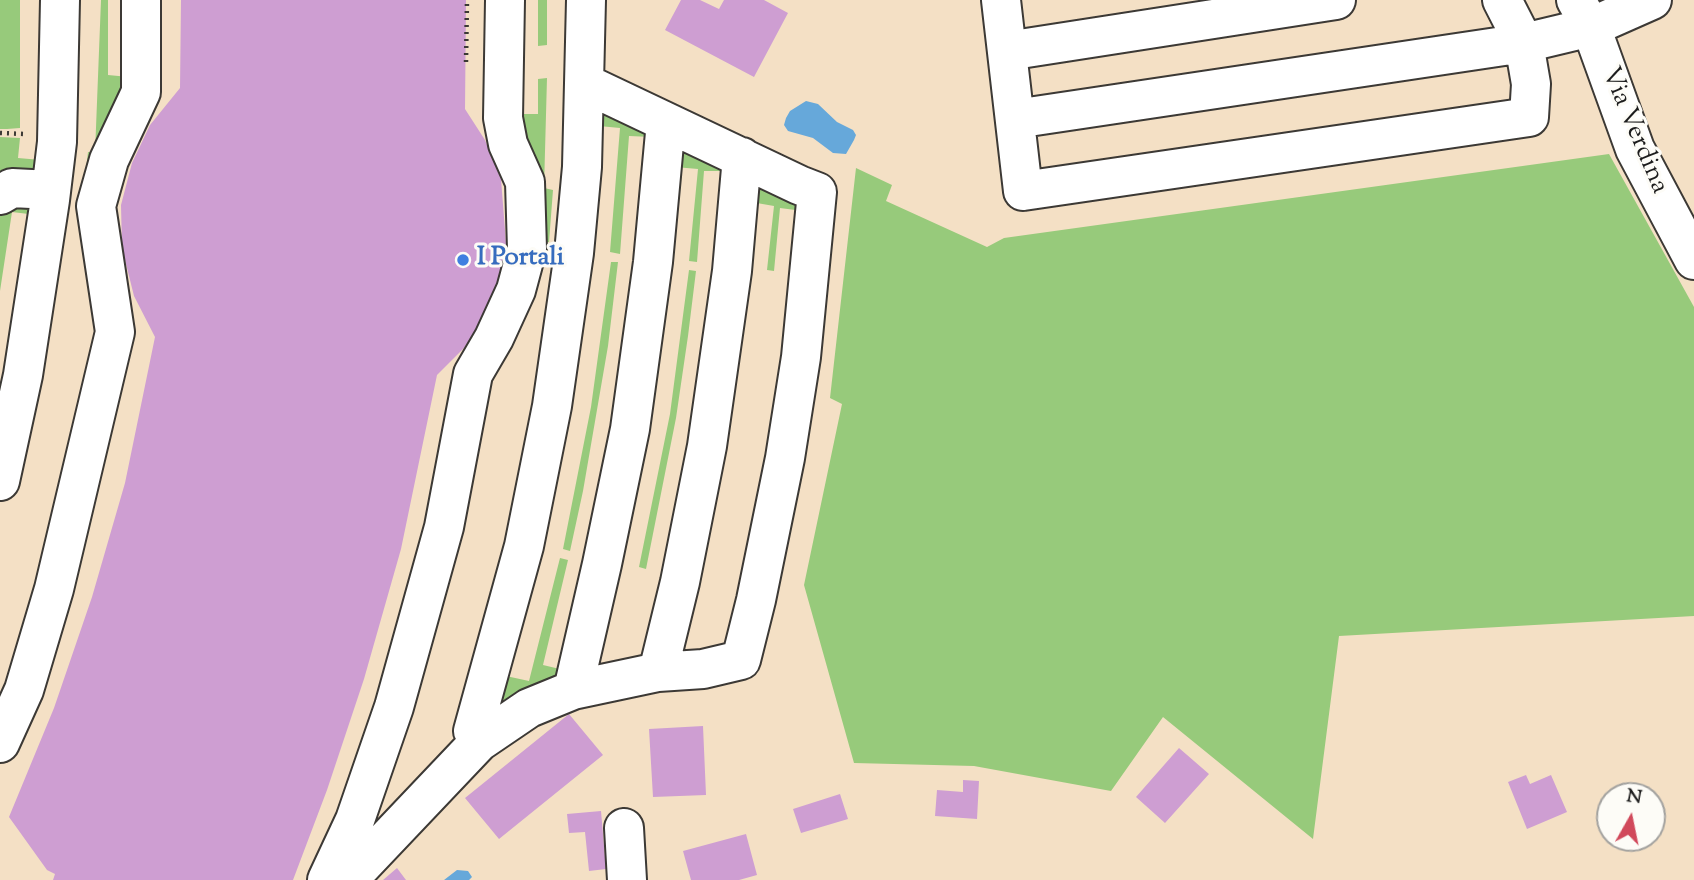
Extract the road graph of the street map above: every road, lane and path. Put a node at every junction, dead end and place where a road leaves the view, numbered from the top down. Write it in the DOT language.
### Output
graph roads {
  1 [pos="60,0"];
  2 [pos="141,0"];
  3 [pos="505,0"];
  4 [pos="586,0"];
  5 [pos="1001,0"];
  6 [pos="1336,0"];
  7 [pos="1502,0"];
  8 [pos="1652,0"];
  9 [pos="1583,14"];
  10 [pos="1524,43"];
  11 [pos="1007,51"];
  12 [pos="584,83"];
  13 [pos="1015,119"];
  14 [pos="666,122"];
  15 [pos="742,157"];
  16 [pos="51,190"];
  17 [pos="0,195"];
  18 [pos="1694,260"];
  19 [pos="0,481"];
  20 [pos="16,667"];
  21 [pos="658,672"];
  22 [pos="573,690"];
  23 [pos="479,742"];
  24 [pos="0,743"];
  25 [pos="624,828"];
  26 [pos="327,880"];
  27 [pos="348,880"];
  28 [pos="627,880"];
  1 -- 16 [label="street"];
  2 -- 20 [label="street"];
  3 -- 26 [label="street"];
  4 -- 12 [label="street"];
  5 -- 11 [label="street"];
  6 -- 11 [label="street"];
  7 -- 10 [label="street"];
  8 -- 9 [label="street"];
  9 -- 10 [label="street"];
  9 -- 18 [label="street, Via Verdina"];
  10 -- 13 [label="street"];
  10 -- 13 [label="street"];
  11 -- 13 [label="street"];
  12 -- 14 [label="street"];
  12 -- 23 [label="street"];
  14 -- 15 [label="street"];
  14 -- 22 [label="street"];
  15 -- 21 [label="street"];
  15 -- 21 [label="street"];
  16 -- 17 [label="street"];
  16 -- 19 [label="street"];
  20 -- 24 [label="street"];
  21 -- 22 [label="street"];
  22 -- 23 [label="street"];
  23 -- 27 [label="street"];
  25 -- 28 [label="street"];
}
